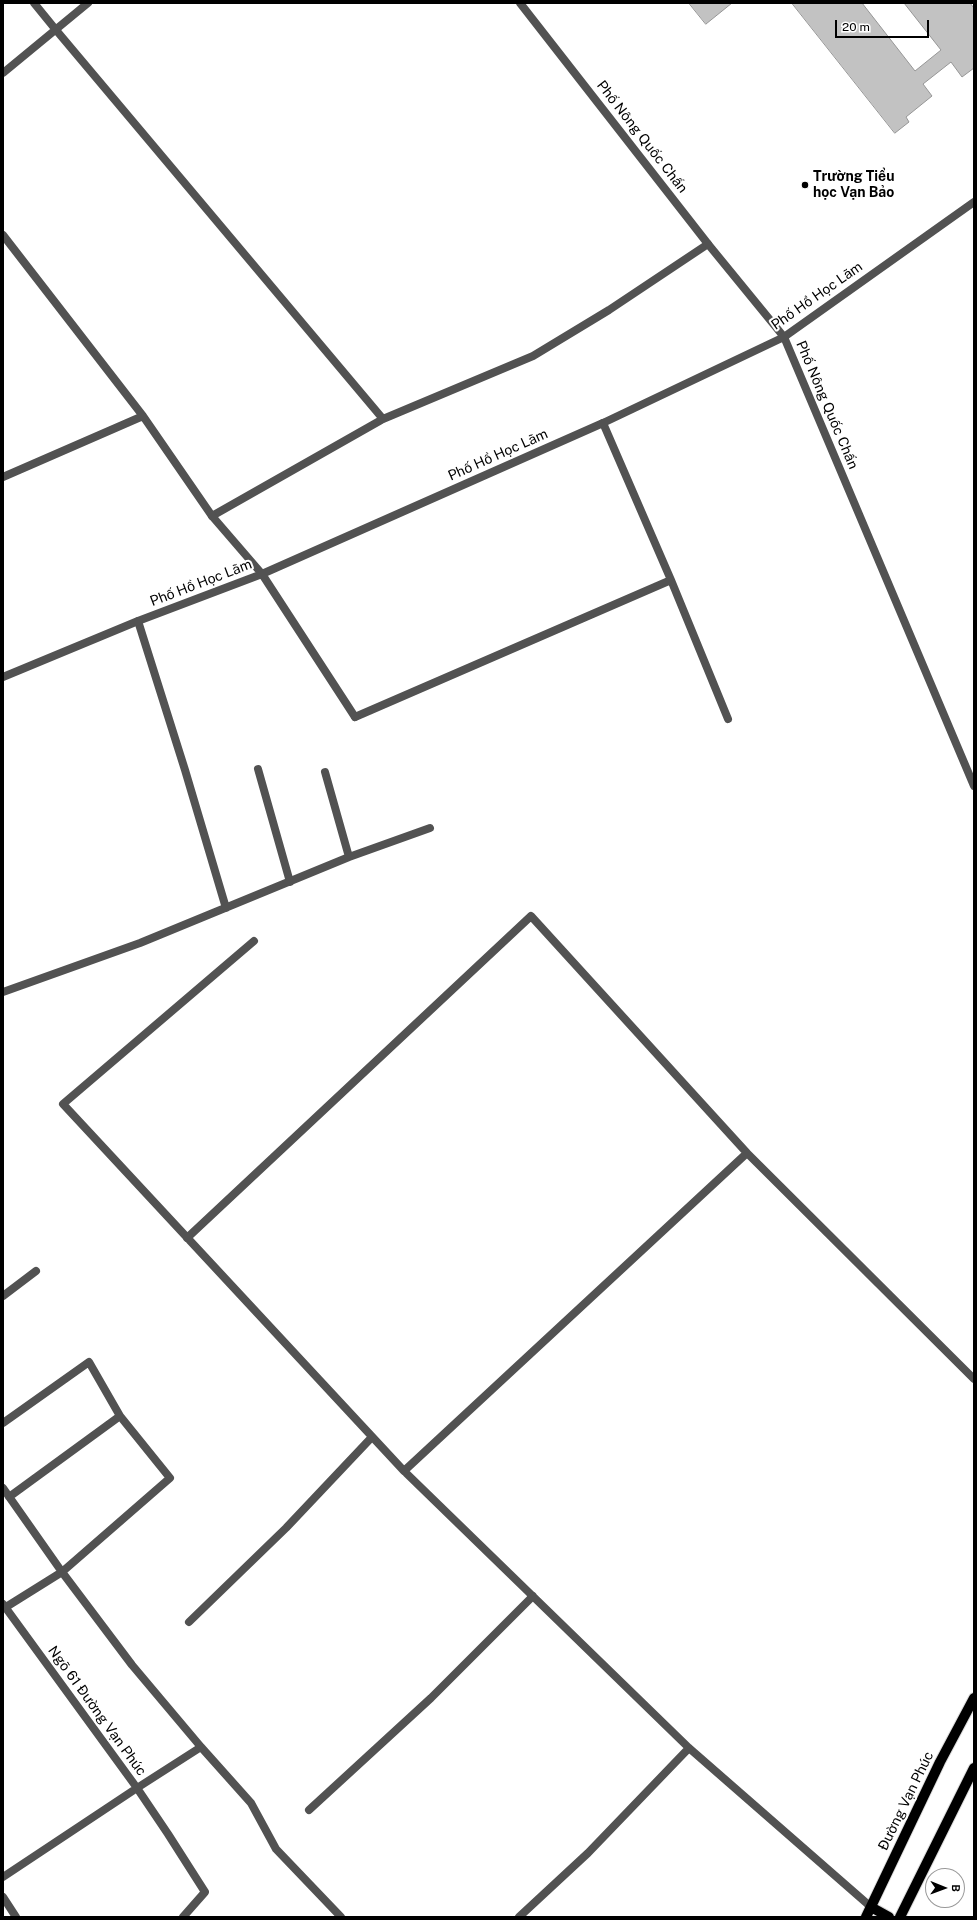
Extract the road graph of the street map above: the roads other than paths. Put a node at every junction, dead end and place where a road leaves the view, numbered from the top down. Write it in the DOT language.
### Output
graph roads {
  1 [pos="34,3"];
  2 [pos="88,3"];
  3 [pos="520,3"];
  4 [pos="56,30"];
  5 [pos="3,73"];
  6 [pos="974,202"];
  7 [pos="3,235"];
  8 [pos="708,244"];
  9 [pos="784,337"];
  10 [pos="143,416"];
  11 [pos="383,419"];
  12 [pos="603,423"];
  13 [pos="3,477"];
  14 [pos="212,516"];
  15 [pos="262,574"];
  16 [pos="671,580"];
  17 [pos="138,621"];
  18 [pos="3,678"];
  19 [pos="728,719"];
  20 [pos="258,769"];
  21 [pos="326,772"];
  22 [pos="974,786"];
  23 [pos="430,828"];
  24 [pos="349,857"];
  25 [pos="290,882"];
  26 [pos="226,908"];
  27 [pos="254,941"];
  28 [pos="3,992"];
  29 [pos="747,1153"];
  30 [pos="187,1238"];
  31 [pos="36,1271"];
  32 [pos="3,1296"];
  33 [pos="974,1379"];
  34 [pos="120,1416"];
  35 [pos="3,1423"];
  36 [pos="372,1437"];
  37 [pos="404,1472"];
  38 [pos="3,1488"];
  39 [pos="9,1497"];
  40 [pos="62,1572"];
  41 [pos="533,1596"];
  42 [pos="4,1605"];
  43 [pos="189,1622"];
  44 [pos="974,1698"];
  45 [pos="200,1747"];
  46 [pos="689,1748"];
  47 [pos="974,1768"];
  48 [pos="136,1788"];
  49 [pos="309,1810"];
  50 [pos="3,1877"];
  51 [pos="3,1897"];
  52 [pos="871,1907"];
  53 [pos="16,1917"];
  54 [pos="183,1917"];
  55 [pos="341,1917"];
  56 [pos="520,1917"];
  57 [pos="866,1917"];
  58 [pos="889,1917"];
  59 [pos="900,1917"];
  1 -- 4 [label="street"];
  2 -- 4 [label="street"];
  3 -- 8 [label="street, Phố Nông Quốc Chấn"];
  4 -- 5 [label="street"];
  4 -- 11 [label="street"];
  6 -- 9 [label="street, Phố Hồ Học Lãm"];
  7 -- 10 [label="street"];
  8 -- 9 [label="street, Phố Nông Quốc Chấn"];
  8 -- 11 [label="street"];
  9 -- 12 [label="street, Phố Hồ Học Lãm"];
  9 -- 22 [label="street, Phố Nông Quốc Chấn"];
  10 -- 13 [label="street"];
  10 -- 14 [label="street"];
  11 -- 14 [label="street"];
  12 -- 15 [label="street, Phố Hồ Học Lãm"];
  12 -- 16 [label="street"];
  14 -- 15 [label="street"];
  15 -- 16 [label="street"];
  15 -- 17 [label="street, Phố Hồ Học Lãm"];
  16 -- 19 [label="street"];
  17 -- 18 [label="street, Phố Hồ Học Lãm"];
  17 -- 26 [label="street"];
  20 -- 25 [label="street"];
  21 -- 24 [label="street"];
  23 -- 24 [label="street"];
  24 -- 25 [label="street"];
  25 -- 26 [label="street"];
  26 -- 28 [label="street"];
  27 -- 30 [label="street"];
  29 -- 30 [label="street"];
  29 -- 33 [label="street"];
  29 -- 37 [label="street"];
  30 -- 36 [label="street"];
  31 -- 32 [label="street"];
  34 -- 35 [label="street"];
  34 -- 39 [label="street"];
  34 -- 40 [label="street"];
  36 -- 37 [label="street"];
  36 -- 43 [label="street"];
  37 -- 41 [label="street"];
  38 -- 39 [label="street"];
  39 -- 40 [label="street"];
  40 -- 42 [label="street"];
  40 -- 45 [label="street"];
  41 -- 46 [label="street"];
  41 -- 49 [label="street"];
  42 -- 48 [label="street, Ngõ 61 Đường Vạn Phúc"];
  44 -- 52 [label="main road, Đường Vạn Phúc"];
  45 -- 48 [label="street, Ngõ 61 Đường Vạn Phúc"];
  45 -- 55 [label="street"];
  46 -- 52 [label="street"];
  46 -- 56 [label="street"];
  47 -- 59 [label="main road"];
  48 -- 50 [label="street"];
  48 -- 54 [label="street"];
  51 -- 53 [label="street"];
  52 -- 57 [label="main road, Đường Vạn Phúc"];
  52 -- 58 [label="main road"];
}
